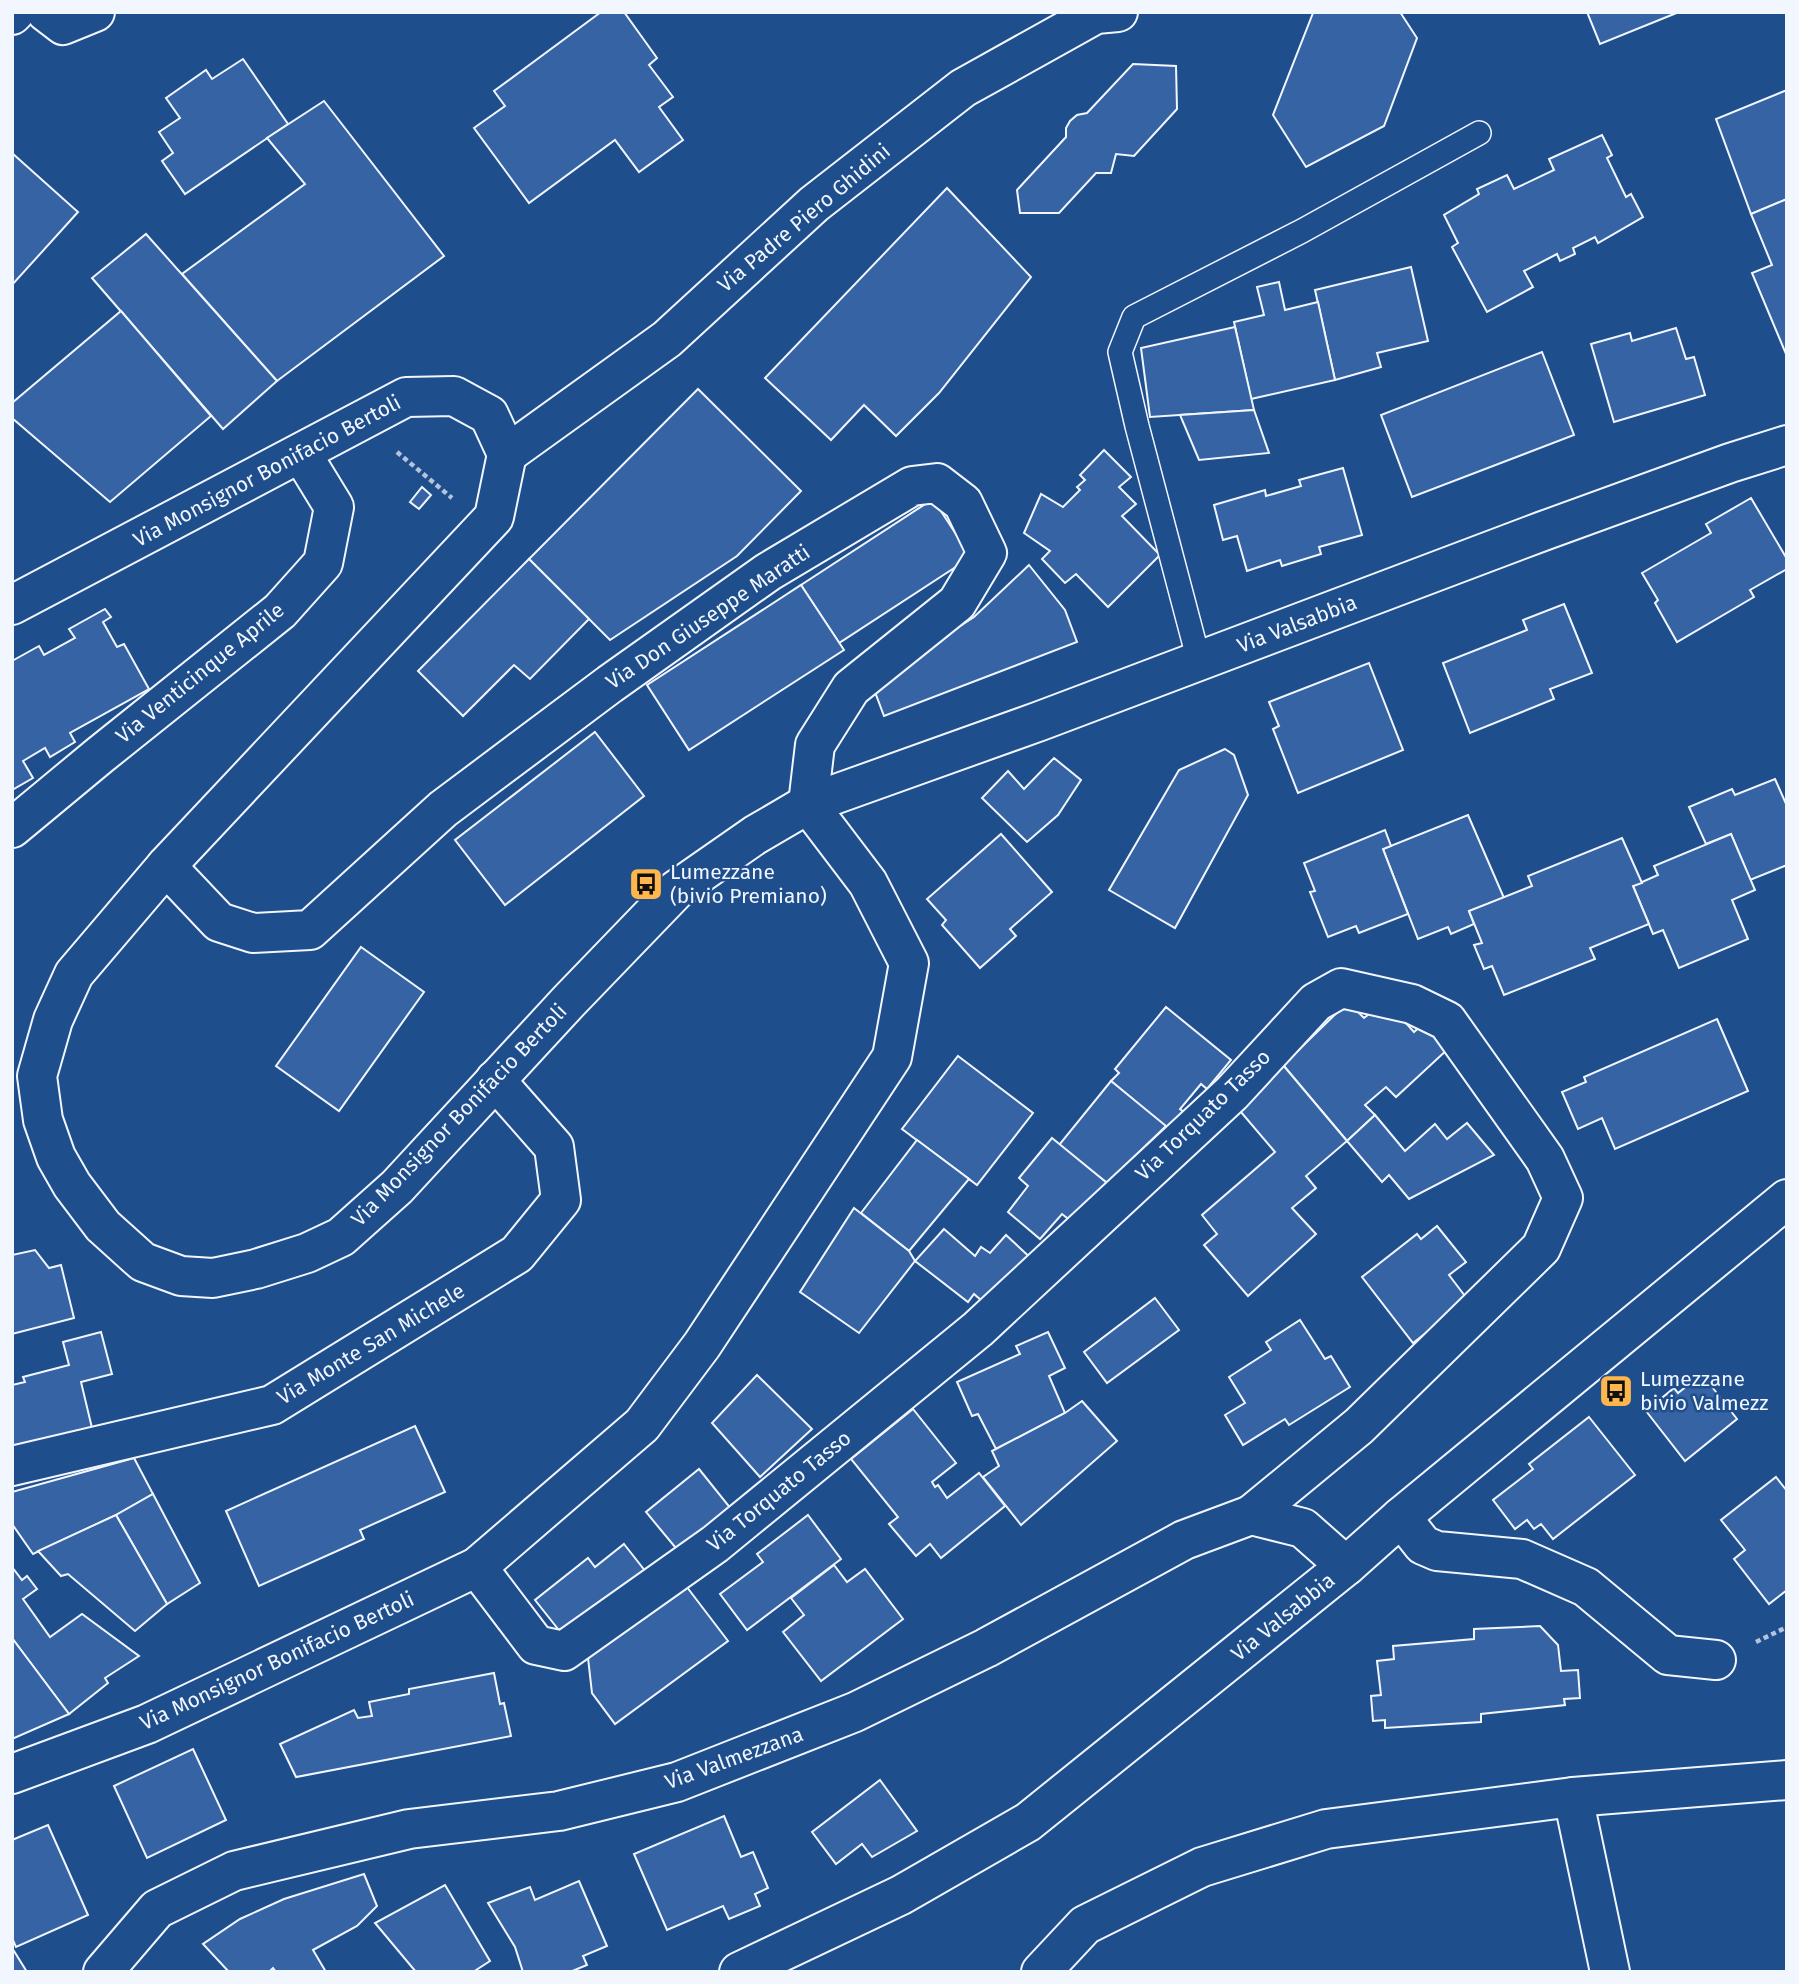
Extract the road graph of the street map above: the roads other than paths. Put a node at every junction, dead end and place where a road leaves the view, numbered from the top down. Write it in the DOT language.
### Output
graph roads {
  1 [pos="46,12"];
  2 [pos="95,12"];
  3 [pos="1118,12"];
  4 [pos="1479,133"];
  5 [pos="1787,445"];
  6 [pos="301,453"];
  7 [pos="507,454"];
  8 [pos="12,606"];
  9 [pos="1199,661"];
  10 [pos="808,804"];
  11 [pos="12,828"];
  12 [pos="166,866"];
  13 [pos="495,1080"];
  14 [pos="1787,1199"];
  15 [pos="12,1466"];
  16 [pos="1251,1515"];
  17 [pos="1401,1517"];
  18 [pos="1346,1566"];
  19 [pos="477,1567"];
  20 [pos="1716,1660"];
  21 [pos="12,1774"];
  22 [pos="1787,1780"];
  23 [pos="1573,1797"];
  24 [pos="103,1972"];
  25 [pos="738,1972"];
  26 [pos="1041,1972"];
  27 [pos="1610,1972"];
  1 -- 2 [label="street"];
  3 -- 7 [label="street, Via Padre Piero Ghidini"];
  4 -- 9 [label="lane"];
  5 -- 9 [label="street, Via Valsabbia"];
  6 -- 7 [label="street, Via Monsignor Bonifacio Bertoli"];
  6 -- 8 [label="street, Via Monsignor Bonifacio Bertoli"];
  6 -- 11 [label="street, Via Venticinque Aprile"];
  7 -- 12 [label="street, Via Monsignor Bonifacio Bertoli"];
  9 -- 10 [label="street, Via Valsabbia"];
  10 -- 12 [label="street, Via Don Giuseppe Maratti"];
  10 -- 13 [label="street, Via Monsignor Bonifacio Bertoli"];
  10 -- 19 [label="street, Via Monsignor Bonifacio Bertoli"];
  12 -- 13 [label="street, Via Monsignor Bonifacio Bertoli"];
  13 -- 15 [label="street, Via Monte San Michele"];
  14 -- 17 [label="street, Via Valsabbia"];
  16 -- 18 [label="street"];
  16 -- 19 [label="street, Via Torquato Tasso"];
  16 -- 24 [label="street, Via Valmezzana"];
  17 -- 18 [label="street, Via Valsabbia"];
  17 -- 20 [label="street"];
  18 -- 25 [label="street, Via Valsabbia"];
  19 -- 21 [label="street, Via Monsignor Bonifacio Bertoli"];
  22 -- 23 [label="street"];
  23 -- 26 [label="street"];
  23 -- 27 [label="street"];
}
